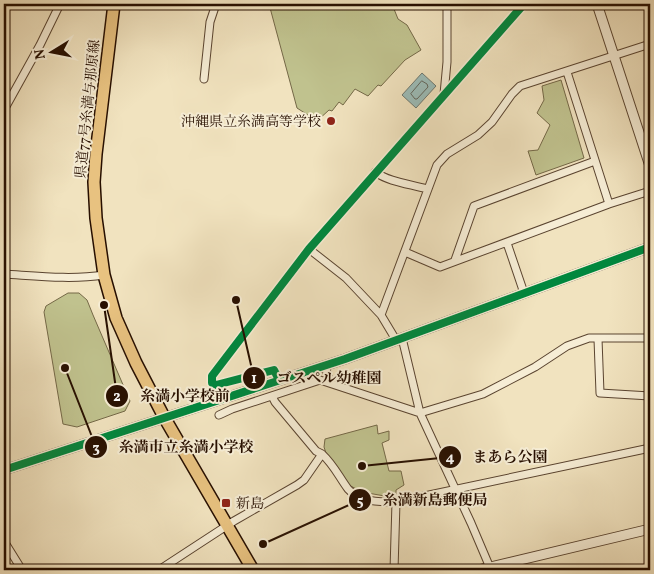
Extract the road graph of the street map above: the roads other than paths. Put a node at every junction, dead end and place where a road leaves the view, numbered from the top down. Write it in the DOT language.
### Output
graph roads {
  1 [pos="114,4"];
  2 [pos="216,4"];
  3 [pos="447,4"];
  4 [pos="524,4"];
  5 [pos="596,4"];
  6 [pos="58,5"];
  7 [pos="650,44"];
  8 [pos="614,56"];
  9 [pos="567,72"];
  10 [pos="204,79"];
  11 [pos="444,94"];
  12 [pos="4,110"];
  13 [pos="595,161"];
  14 [pos="650,166"];
  15 [pos="375,172"];
  16 [pos="427,189"];
  17 [pos="650,191"];
  18 [pos="610,204"];
  19 [pos="507,243"];
  20 [pos="650,247"];
  21 [pos="309,249"];
  22 [pos="405,252"];
  23 [pos="455,260"];
  24 [pos="4,274"];
  25 [pos="104,275"];
  26 [pos="524,293"];
  27 [pos="381,315"];
  28 [pos="650,338"];
  29 [pos="399,339"];
  30 [pos="598,339"];
  31 [pos="325,366"];
  32 [pos="279,380"];
  33 [pos="330,383"];
  34 [pos="272,396"];
  35 [pos="650,396"];
  36 [pos="420,414"];
  37 [pos="219,415"];
  38 [pos="164,417"];
  39 [pos="650,448"];
  40 [pos="322,454"];
  41 [pos="4,470"];
  42 [pos="456,489"];
  43 [pos="396,502"];
  44 [pos="226,526"];
  45 [pos="650,529"];
  46 [pos="4,541"];
  47 [pos="490,569"];
  48 [pos="22,570"];
  49 [pos="159,570"];
  50 [pos="253,570"];
  51 [pos="394,570"];
  52 [pos="478,570"];
  1 -- 25 [label="main road, 県道77号糸満与那原線"];
  2 -- 10 [label="street"];
  3 -- 11 [label="street"];
  4 -- 11 [label="street"];
  5 -- 8 [label="street"];
  6 -- 12 [label="street"];
  7 -- 8 [label="street"];
  8 -- 9 [label="street"];
  8 -- 14 [label="street"];
  9 -- 13 [label="street"];
  9 -- 16 [label="street"];
  11 -- 15 [label="street"];
  13 -- 18 [label="street"];
  13 -- 23 [label="street"];
  15 -- 16 [label="street"];
  15 -- 21 [label="street"];
  16 -- 22 [label="street"];
  17 -- 18 [label="street"];
  18 -- 19 [label="street"];
  19 -- 23 [label="street"];
  19 -- 26 [label="street"];
  20 -- 26 [label="street"];
  21 -- 27 [label="street"];
  21 -- 32 [label="street"];
  22 -- 23 [label="street"];
  22 -- 27 [label="street"];
  24 -- 25 [label="street"];
  25 -- 38 [label="main road, 県道77号糸満与那原線"];
  26 -- 29 [label="street"];
  27 -- 29 [label="street"];
  28 -- 30 [label="street"];
  29 -- 31 [label="street"];
  29 -- 36 [label="street"];
  30 -- 35 [label="street"];
  30 -- 36 [label="street"];
  31 -- 32 [label="street"];
  31 -- 33 [label="street"];
  32 -- 38 [label="street"];
  33 -- 34 [label="street"];
  33 -- 36 [label="street"];
  34 -- 37 [label="street"];
  34 -- 40 [label="street"];
  36 -- 42 [label="street"];
  38 -- 41 [label="street"];
  38 -- 44 [label="main road, 県道77号糸満与那原線"];
  39 -- 42 [label="street"];
  40 -- 43 [label="street"];
  40 -- 44 [label="street"];
  42 -- 43 [label="street"];
  42 -- 47 [label="street"];
  43 -- 51 [label="street"];
  44 -- 49 [label="street"];
  44 -- 50 [label="main road, 県道77号糸満与那原線"];
  45 -- 47 [label="street"];
  46 -- 48 [label="street"];
  47 -- 52 [label="street"];
}
